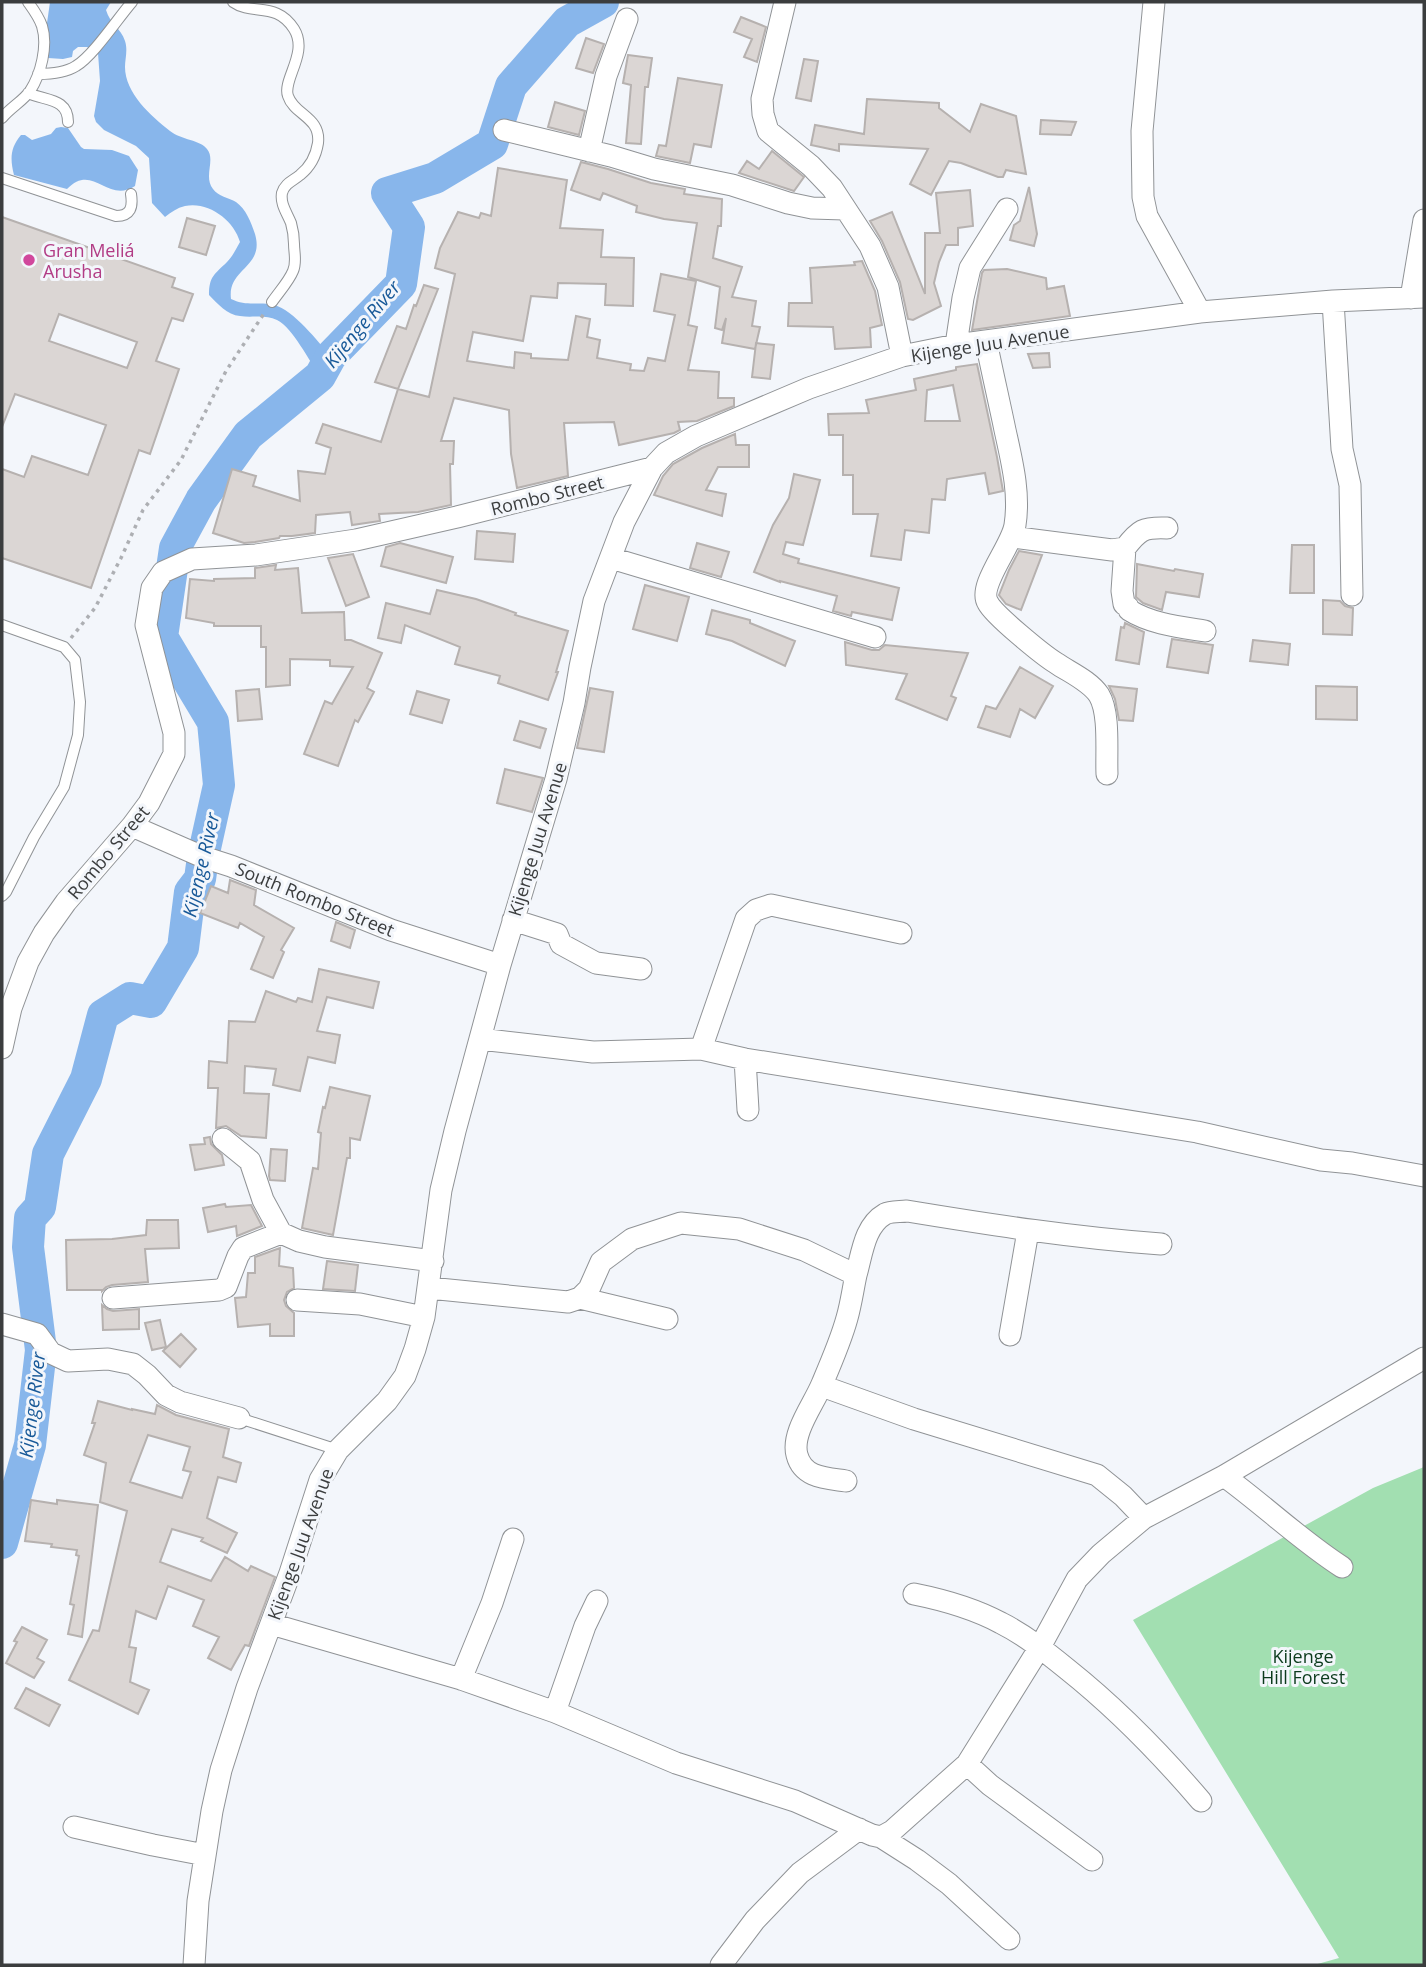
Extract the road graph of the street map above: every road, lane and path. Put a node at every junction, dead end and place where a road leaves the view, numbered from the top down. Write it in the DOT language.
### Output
graph roads {
  1 [pos="28,2"];
  2 [pos="132,2"];
  3 [pos="233,2"];
  4 [pos="785,2"];
  5 [pos="1154,2"];
  6 [pos="627,19"];
  7 [pos="38,74"];
  8 [pos="28,93"];
  9 [pos="2,118"];
  10 [pos="68,122"];
  11 [pos="504,130"];
  12 [pos="589,150"];
  13 [pos="2,178"];
  14 [pos="131,194"];
  15 [pos="844,209"];
  16 [pos="1007,209"];
  17 [pos="1424,220"];
  18 [pos="1418,297"];
  19 [pos="1333,301"];
  20 [pos="272,302"];
  21 [pos="1200,312"];
  22 [pos="262,317"];
  23 [pos="986,341"];
  24 [pos="957,345"];
  25 [pos="902,356"];
  26 [pos="652,468"];
  27 [pos="1167,528"];
  28 [pos="1012,537"];
  29 [pos="1125,548"];
  30 [pos="611,558"];
  31 [pos="1352,595"];
  32 [pos="2,625"];
  33 [pos="1205,631"];
  34 [pos="874,637"];
  35 [pos="64,647"];
  36 [pos="1107,774"];
  37 [pos="132,826"];
  38 [pos="2,897"];
  39 [pos="513,920"];
  40 [pos="901,933"];
  41 [pos="500,965"];
  42 [pos="641,969"];
  43 [pos="480,1039"];
  44 [pos="2,1048"];
  45 [pos="701,1049"];
  46 [pos="745,1059"];
  47 [pos="748,1110"];
  48 [pos="223,1139"];
  49 [pos="1424,1176"];
  50 [pos="1028,1231"];
  51 [pos="281,1233"];
  52 [pos="1161,1244"];
  53 [pos="433,1261"];
  54 [pos="856,1275"];
  55 [pos="429,1289"];
  56 [pos="113,1298"];
  57 [pos="580,1298"];
  58 [pos="297,1300"];
  59 [pos="424,1317"];
  60 [pos="667,1319"];
  61 [pos="2,1324"];
  62 [pos="1010,1335"];
  63 [pos="1424,1357"];
  64 [pos="822,1386"];
  65 [pos="239,1418"];
  66 [pos="338,1450"];
  67 [pos="1224,1476"];
  68 [pos="846,1481"];
  69 [pos="1144,1518"];
  70 [pos="513,1539"];
  71 [pos="1342,1567"];
  72 [pos="914,1594"];
  73 [pos="597,1601"];
  74 [pos="271,1624"];
  75 [pos="1040,1647"];
  76 [pos="461,1679"];
  77 [pos="555,1712"];
  78 [pos="967,1764"];
  79 [pos="1201,1801"];
  80 [pos="74,1827"];
  81 [pos="859,1829"];
  82 [pos="881,1837"];
  83 [pos="205,1855"];
  84 [pos="1092,1860"];
  85 [pos="1009,1939"];
  86 [pos="194,1965"];
  87 [pos="721,1965"];
  1 -- 7 [label="lane"];
  2 -- 7 [label="lane"];
  3 -- 20 [label="lane"];
  4 -- 15 [label="street"];
  5 -- 21 [label="street"];
  6 -- 12 [label="street"];
  7 -- 8 [label="lane"];
  8 -- 9 [label="lane"];
  8 -- 10 [label="lane"];
  11 -- 12 [label="street"];
  12 -- 15 [label="street"];
  13 -- 14 [label="lane"];
  15 -- 25 [label="street"];
  16 -- 24 [label="street"];
  17 -- 18 [label="street"];
  18 -- 19 [label="street, Kijenge Juu Avenue"];
  19 -- 21 [label="street, Kijenge Juu Avenue"];
  19 -- 31 [label="street"];
  21 -- 23 [label="street, Kijenge Juu Avenue"];
  22 -- 35 [label="path"];
  23 -- 24 [label="street, Kijenge Juu Avenue"];
  23 -- 28 [label="street"];
  24 -- 25 [label="street, Kijenge Juu Avenue"];
  25 -- 26 [label="street, Kijenge Juu Avenue"];
  26 -- 30 [label="street, Kijenge Juu Avenue"];
  26 -- 37 [label="street, Rombo Street"];
  27 -- 29 [label="street"];
  28 -- 29 [label="street"];
  28 -- 36 [label="street"];
  29 -- 33 [label="street"];
  30 -- 34 [label="street"];
  30 -- 39 [label="street, Kijenge Juu Avenue"];
  32 -- 35 [label="lane"];
  35 -- 38 [label="lane"];
  37 -- 41 [label="street, South Rombo Street"];
  37 -- 44 [label="street, Rombo Street"];
  39 -- 41 [label="street, Kijenge Juu Avenue"];
  39 -- 42 [label="street"];
  40 -- 45 [label="street"];
  41 -- 43 [label="street, Kijenge Juu Avenue"];
  43 -- 45 [label="street"];
  43 -- 53 [label="street, Kijenge Juu Avenue"];
  45 -- 46 [label="street"];
  46 -- 47 [label="street"];
  46 -- 49 [label="street"];
  48 -- 51 [label="street"];
  50 -- 52 [label="street"];
  50 -- 54 [label="street"];
  50 -- 62 [label="street"];
  51 -- 53 [label="street"];
  51 -- 56 [label="street"];
  53 -- 55 [label="street, Kijenge Juu Avenue"];
  54 -- 57 [label="street"];
  54 -- 64 [label="street"];
  55 -- 57 [label="street"];
  55 -- 59 [label="street, Kijenge Juu Avenue"];
  57 -- 60 [label="street"];
  58 -- 59 [label="street"];
  59 -- 66 [label="street, Kijenge Juu Avenue"];
  61 -- 65 [label="street"];
  63 -- 67 [label="street"];
  64 -- 68 [label="street"];
  64 -- 69 [label="street"];
  65 -- 66 [label="lane"];
  66 -- 74 [label="street, Kijenge Juu Avenue"];
  67 -- 69 [label="street"];
  67 -- 71 [label="street"];
  69 -- 75 [label="street"];
  70 -- 76 [label="street"];
  72 -- 75 [label="street"];
  73 -- 77 [label="street"];
  74 -- 76 [label="street"];
  74 -- 83 [label="street, Kijenge Juu Avenue"];
  75 -- 78 [label="street"];
  75 -- 79 [label="street"];
  76 -- 77 [label="street"];
  77 -- 81 [label="street"];
  78 -- 82 [label="street"];
  78 -- 84 [label="street"];
  80 -- 83 [label="street"];
  81 -- 82 [label="street"];
  81 -- 87 [label="street"];
  82 -- 85 [label="street"];
  83 -- 86 [label="street, Kijenge Juu Avenue"];
}
